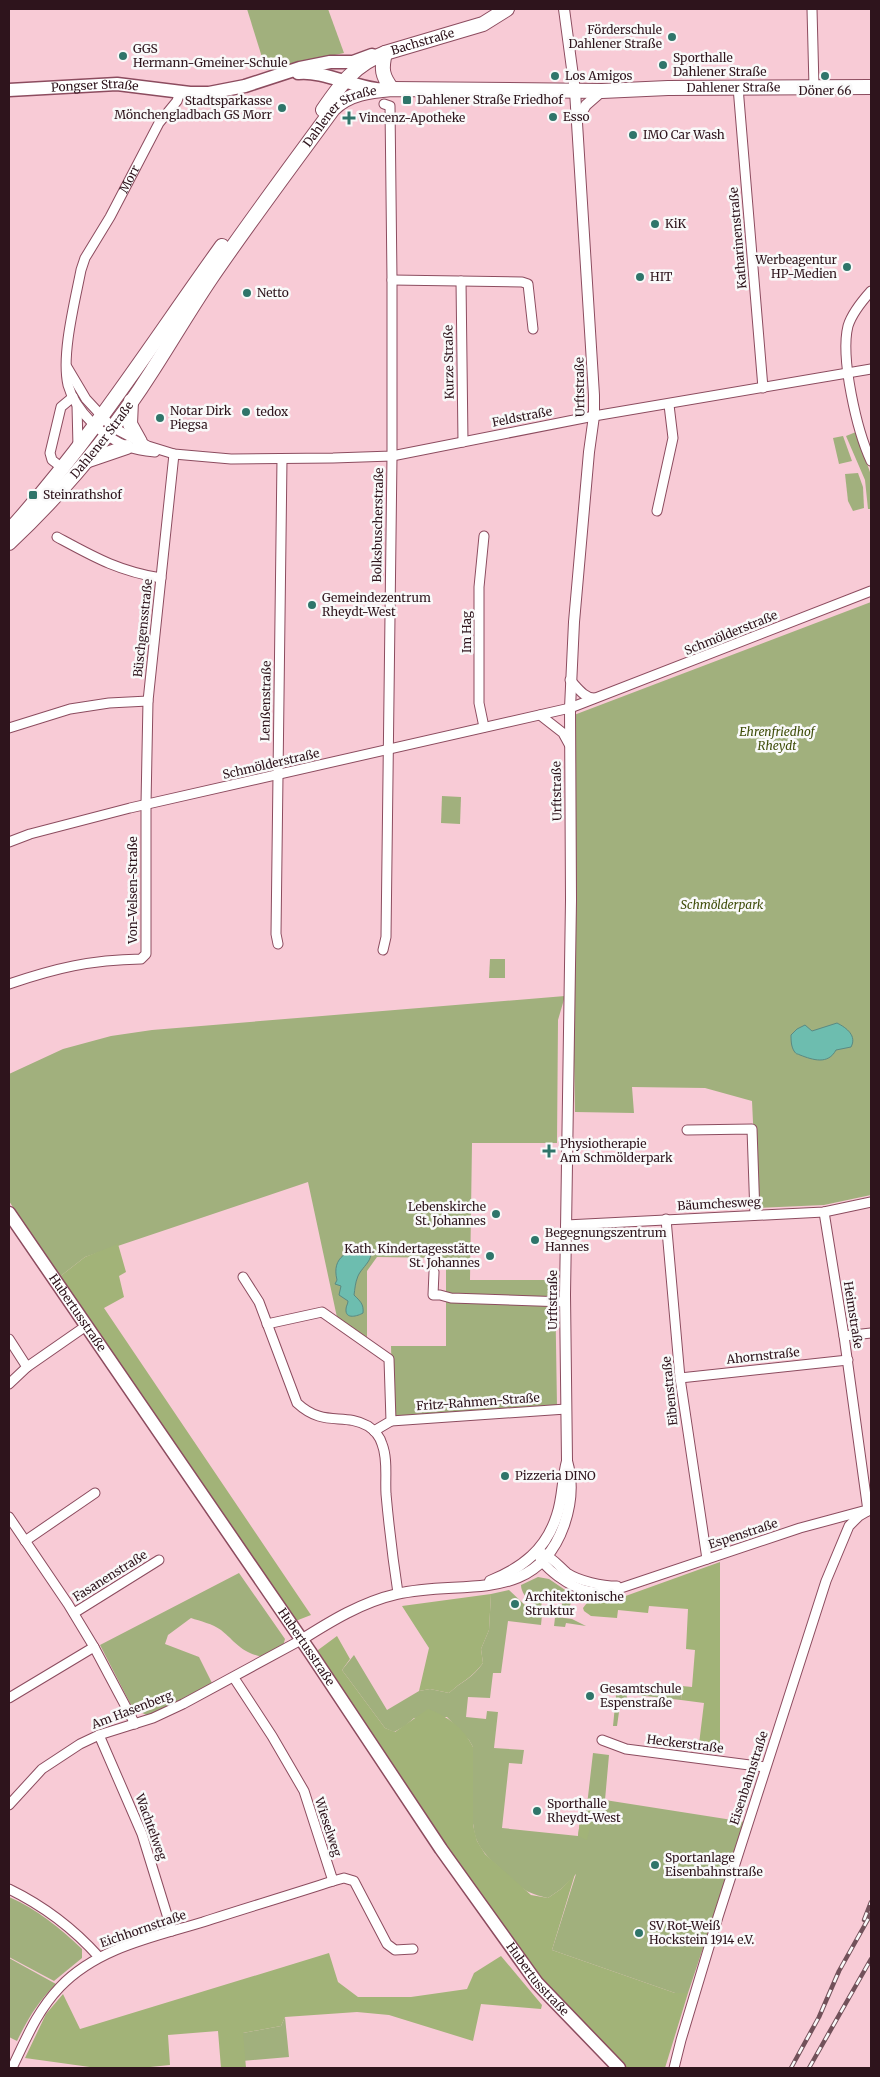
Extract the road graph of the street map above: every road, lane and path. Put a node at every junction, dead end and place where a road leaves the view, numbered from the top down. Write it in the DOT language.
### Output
graph roads {
  1 [pos="507,9"];
  2 [pos="564,9"];
  3 [pos="812,9"];
  4 [pos="385,53"];
  5 [pos="278,75"];
  6 [pos="342,82"];
  7 [pos="738,87"];
  8 [pos="814,87"];
  9 [pos="871,87"];
  10 [pos="9,90"];
  11 [pos="180,92"];
  12 [pos="575,92"];
  13 [pos="602,92"];
  14 [pos="386,94"];
  15 [pos="577,121"];
  16 [pos="392,280"];
  17 [pos="461,281"];
  18 [pos="871,291"];
  19 [pos="533,329"];
  20 [pos="67,367"];
  21 [pos="871,369"];
  22 [pos="849,372"];
  23 [pos="763,388"];
  24 [pos="131,400"];
  25 [pos="75,401"];
  26 [pos="669,405"];
  27 [pos="594,416"];
  28 [pos="98,421"];
  29 [pos="109,431"];
  30 [pos="463,442"];
  31 [pos="134,444"];
  32 [pos="78,447"];
  33 [pos="174,454"];
  34 [pos="392,456"];
  35 [pos="282,459"];
  36 [pos="86,461"];
  37 [pos="871,461"];
  38 [pos="61,467"];
  39 [pos="657,511"];
  40 [pos="9,531"];
  41 [pos="484,536"];
  42 [pos="56,537"];
  43 [pos="9,542"];
  44 [pos="161,578"];
  45 [pos="871,591"];
  46 [pos="570,680"];
  47 [pos="600,697"];
  48 [pos="148,701"];
  49 [pos="570,708"];
  50 [pos="540,715"];
  51 [pos="484,727"];
  52 [pos="9,728"];
  53 [pos="569,744"];
  54 [pos="388,750"];
  55 [pos="278,775"];
  56 [pos="146,804"];
  57 [pos="9,842"];
  58 [pos="278,944"];
  59 [pos="383,950"];
  60 [pos="9,984"];
  61 [pos="687,1130"];
  62 [pos="871,1202"];
  63 [pos="824,1212"];
  64 [pos="9,1213"];
  65 [pos="755,1215"];
  66 [pos="666,1219"];
  67 [pos="566,1225"];
  68 [pos="434,1272"];
  69 [pos="243,1278"];
  70 [pos="565,1302"];
  71 [pos="267,1324"];
  72 [pos="86,1326"];
  73 [pos="871,1333"];
  74 [pos="844,1336"];
  75 [pos="9,1339"];
  76 [pos="848,1360"];
  77 [pos="27,1367"];
  78 [pos="680,1378"];
  79 [pos="9,1384"];
  80 [pos="566,1409"];
  81 [pos="391,1421"];
  82 [pos="374,1431"];
  83 [pos="567,1461"];
  84 [pos="95,1493"];
  85 [pos="870,1510"];
  86 [pos="9,1517"];
  87 [pos="25,1541"];
  88 [pos="537,1551"];
  89 [pos="544,1558"];
  90 [pos="707,1559"];
  91 [pos="159,1560"];
  92 [pos="477,1586"];
  93 [pos="398,1594"];
  94 [pos="74,1613"];
  95 [pos="301,1640"];
  96 [pos="94,1647"];
  97 [pos="234,1678"];
  98 [pos="9,1698"];
  99 [pos="135,1724"];
  100 [pos="99,1735"];
  101 [pos="602,1740"];
  102 [pos="765,1767"];
  103 [pos="9,1805"];
  104 [pos="333,1881"];
  105 [pos="9,1889"];
  106 [pos="172,1931"];
  107 [pos="413,1949"];
  108 [pos="100,1957"];
  109 [pos="12,2068"];
  110 [pos="619,2068"];
  111 [pos="674,2068"];
  1 -- 4 [label="main road, Bachstraße"];
  2 -- 12 [label="street, Urftstraße"];
  3 -- 8 [label="street"];
  4 -- 5 [label="main road"];
  4 -- 6 [label="main road, Bachstraße"];
  4 -- 14 [label="main road"];
  5 -- 6 [label="main road"];
  5 -- 11 [label="main road"];
  6 -- 14 [label="main road"];
  6 -- 28 [label="main road, Dahlener Straße"];
  7 -- 8 [label="main road, Dahlener Straße"];
  7 -- 13 [label="main road, Dahlener Straße"];
  7 -- 23 [label="street, Katharinenstraße"];
  8 -- 9 [label="main road, Dahlener Straße"];
  10 -- 11 [label="main road, Pongser Straße"];
  11 -- 20 [label="street, Morr"];
  12 -- 13 [label="main road, Dahlener Straße"];
  12 -- 14 [label="main road, Dahlener Straße"];
  12 -- 15 [label="street, Urftstraße"];
  13 -- 15 [label="street"];
  14 -- 16 [label="street, Bolksbuscherstraße"];
  14 -- 24 [label="main road, Dahlener Straße"];
  15 -- 27 [label="street, Urftstraße"];
  16 -- 17 [label="street"];
  16 -- 34 [label="street, Bolksbuscherstraße"];
  17 -- 19 [label="street"];
  17 -- 30 [label="street, Kurze Straße"];
  18 -- 22 [label="street"];
  20 -- 25 [label="street, Morr"];
  20 -- 28 [label="street, Morr"];
  21 -- 22 [label="street, Feldstraße"];
  22 -- 23 [label="street, Feldstraße"];
  22 -- 37 [label="street"];
  23 -- 26 [label="street, Feldstraße"];
  24 -- 29 [label="main road, Dahlener Straße"];
  24 -- 31 [label="main road"];
  25 -- 28 [label="street, Morr"];
  25 -- 32 [label="street, Dahlener Straße"];
  25 -- 38 [label="street, Dahlener Straße"];
  26 -- 27 [label="street, Feldstraße"];
  26 -- 39 [label="street"];
  27 -- 30 [label="street, Feldstraße"];
  27 -- 46 [label="street, Urftstraße"];
  28 -- 29 [label="street, Morr"];
  28 -- 32 [label="main road, Dahlener Straße"];
  29 -- 31 [label="street, Feldstraße"];
  29 -- 31 [label="street, Feldstraße"];
  29 -- 36 [label="main road, Dahlener Straße"];
  30 -- 34 [label="street, Feldstraße"];
  31 -- 33 [label="street, Feldstraße"];
  31 -- 33 [label="street, Feldstraße"];
  31 -- 36 [label="main road"];
  32 -- 38 [label="main road, Dahlener Straße"];
  33 -- 35 [label="street, Feldstraße"];
  33 -- 44 [label="street, Büschgensstraße"];
  34 -- 35 [label="street, Feldstraße"];
  34 -- 54 [label="street, Bolksbuscherstraße"];
  35 -- 55 [label="street, Lenßenstraße"];
  36 -- 43 [label="main road, Dahlener Straße"];
  38 -- 40 [label="main road, Dahlener Straße"];
  41 -- 51 [label="street, Im Hag"];
  42 -- 44 [label="street"];
  44 -- 48 [label="street, Büschgensstraße"];
  45 -- 47 [label="street, Schmölderstraße"];
  46 -- 47 [label="street"];
  46 -- 49 [label="street, Urftstraße"];
  47 -- 49 [label="street, Schmölderstraße"];
  48 -- 52 [label="street"];
  48 -- 56 [label="street, Büschgensstraße"];
  49 -- 50 [label="street, Schmölderstraße"];
  49 -- 53 [label="street, Urftstraße"];
  50 -- 51 [label="street, Schmölderstraße"];
  50 -- 53 [label="street"];
  51 -- 54 [label="street, Schmölderstraße"];
  53 -- 67 [label="street, Urftstraße"];
  54 -- 55 [label="street, Schmölderstraße"];
  54 -- 59 [label="street, Bolksbuscherstraße"];
  55 -- 56 [label="street, Schmölderstraße"];
  55 -- 58 [label="street, Lenßenstraße"];
  56 -- 57 [label="street, Schmölderstraße"];
  56 -- 60 [label="street, Von-Velsen-Straße"];
  61 -- 65 [label="street"];
  62 -- 63 [label="street, Bäumchesweg"];
  63 -- 65 [label="street, Bäumchesweg"];
  63 -- 74 [label="street, Heimstraße"];
  64 -- 72 [label="main road, Hubertusstraße"];
  65 -- 66 [label="street, Bäumchesweg"];
  66 -- 67 [label="street, Bäumchesweg"];
  66 -- 78 [label="street, Eibenstraße"];
  67 -- 70 [label="street, Urftstraße"];
  68 -- 70 [label="street"];
  69 -- 71 [label="street"];
  70 -- 80 [label="street, Urftstraße"];
  71 -- 81 [label="street"];
  71 -- 82 [label="street"];
  72 -- 77 [label="street"];
  72 -- 95 [label="main road, Hubertusstraße"];
  73 -- 74 [label="street"];
  74 -- 76 [label="street, Heimstraße"];
  75 -- 77 [label="street"];
  76 -- 78 [label="street, Ahornstraße"];
  76 -- 85 [label="street, Heimstraße"];
  77 -- 79 [label="street"];
  78 -- 90 [label="street, Eibenstraße"];
  80 -- 81 [label="street, Fritz-Rahmen-Straße"];
  80 -- 83 [label="street, Urftstraße"];
  81 -- 82 [label="street, Fritz-Rahmen-Straße"];
  82 -- 93 [label="street"];
  83 -- 88 [label="street, Urftstraße"];
  83 -- 89 [label="street, Urftstraße"];
  84 -- 87 [label="street"];
  85 -- 90 [label="street, Espenstraße"];
  85 -- 102 [label="street, Eisenbahnstraße"];
  86 -- 87 [label="street, Fasanenstraße"];
  87 -- 94 [label="street, Fasanenstraße"];
  88 -- 89 [label="street, Espenstraße"];
  88 -- 92 [label="street, Urftstraße"];
  89 -- 90 [label="street, Espenstraße"];
  89 -- 92 [label="street, Urftstraße"];
  91 -- 94 [label="street, Fasanenstraße"];
  92 -- 93 [label="street, Urftstraße"];
  93 -- 95 [label="street, Urftstraße"];
  94 -- 96 [label="street, Fasanenstraße"];
  95 -- 97 [label="street, Am Hasenberg"];
  95 -- 110 [label="main road, Hubertusstraße"];
  96 -- 98 [label="street"];
  96 -- 99 [label="street, Fasanenstraße"];
  97 -- 99 [label="street, Am Hasenberg"];
  97 -- 104 [label="street, Wieselweg"];
  99 -- 100 [label="street, Am Hasenberg"];
  100 -- 103 [label="street, Am Hasenberg"];
  100 -- 106 [label="street, Wachtelweg"];
  101 -- 102 [label="street, Heckerstraße"];
  102 -- 111 [label="street, Eisenbahnstraße"];
  104 -- 106 [label="street, Eichhornstraße"];
  104 -- 107 [label="street"];
  105 -- 108 [label="street"];
  106 -- 108 [label="street, Eichhornstraße"];
  108 -- 109 [label="street, Eichhornstraße"];
}
